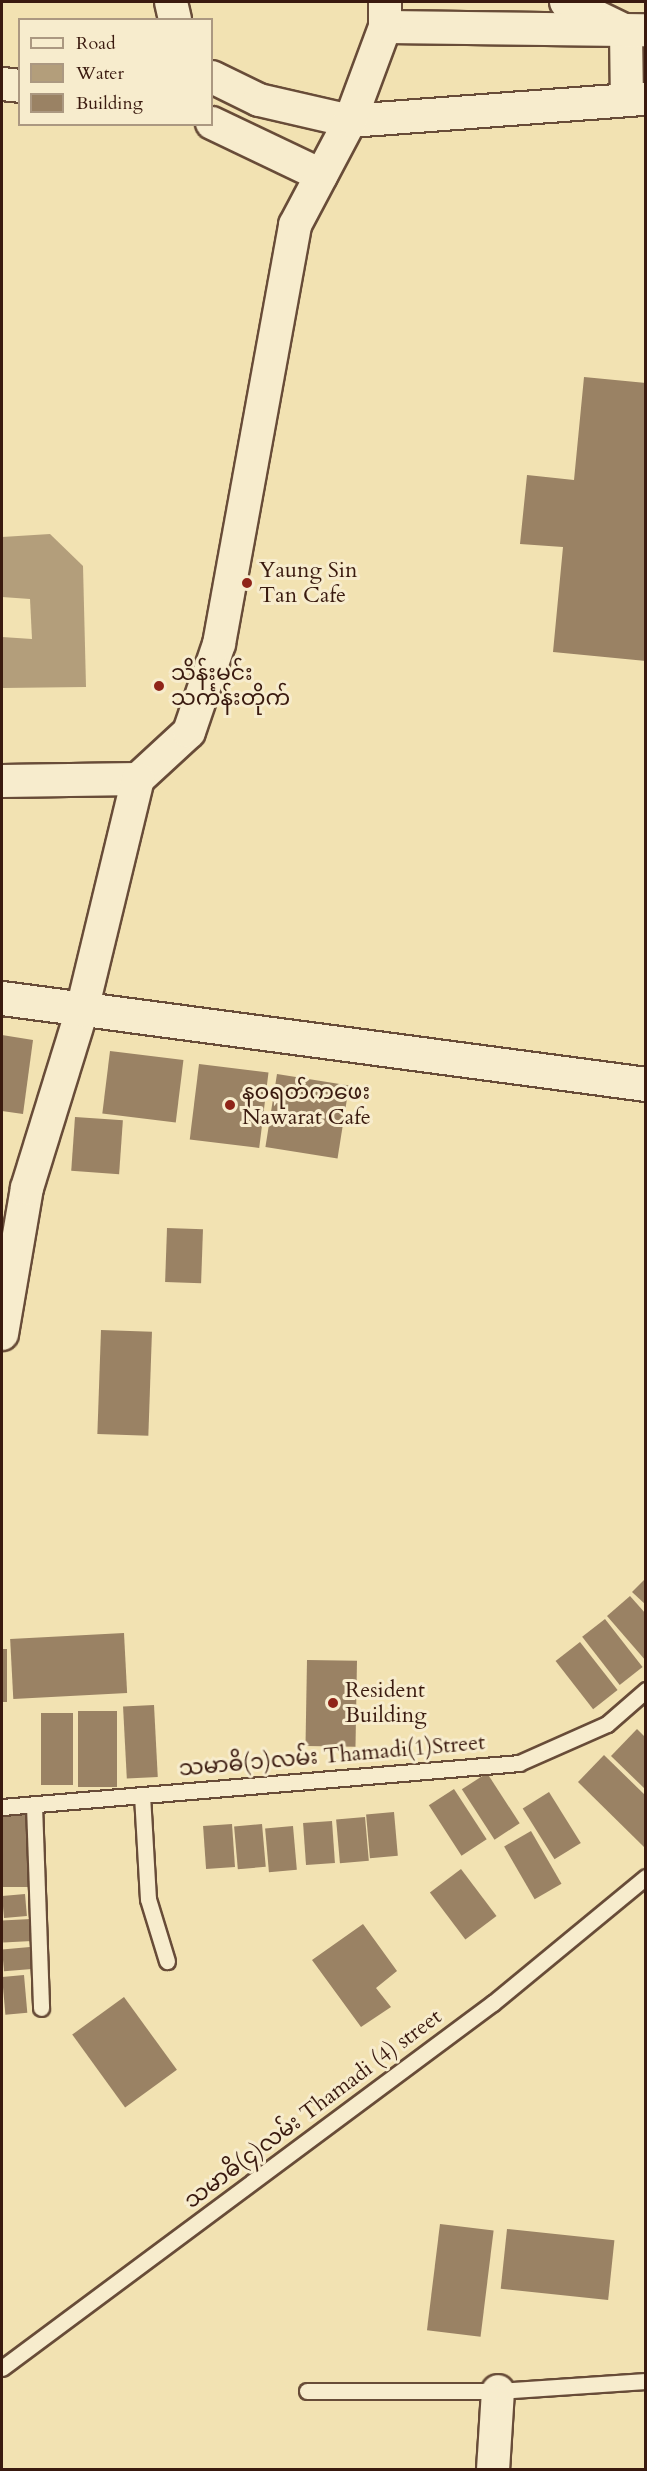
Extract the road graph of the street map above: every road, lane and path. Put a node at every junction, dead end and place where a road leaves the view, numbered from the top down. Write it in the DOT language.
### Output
graph roads {
  1 [pos="171,2"];
  2 [pos="566,2"];
  3 [pos="385,14"];
  4 [pos="175,18"];
  5 [pos="636,31"];
  6 [pos="213,77"];
  7 [pos="2,84"];
  8 [pos="18,86"];
  9 [pos="636,100"];
  10 [pos="350,121"];
  11 [pos="213,123"];
  12 [pos="321,175"];
  13 [pos="138,779"];
  14 [pos="2,781"];
  15 [pos="2,998"];
  16 [pos="82,1010"];
  17 [pos="645,1084"];
  18 [pos="14,1187"];
  19 [pos="2,1334"];
  20 [pos="645,1690"];
  21 [pos="142,1795"];
  22 [pos="34,1805"];
  23 [pos="2,1807"];
  24 [pos="645,1877"];
  25 [pos="167,1961"];
  26 [pos="41,2008"];
  27 [pos="2,2367"];
  28 [pos="645,2381"];
  29 [pos="306,2391"];
  30 [pos="498,2391"];
  31 [pos="493,2469"];
  1 -- 4 [label="street"];
  2 -- 5 [label="street"];
  3 -- 5 [label="street"];
  3 -- 10 [label="street"];
  5 -- 9 [label="street"];
  6 -- 10 [label="street"];
  7 -- 8 [label="street"];
  9 -- 10 [label="street"];
  10 -- 12 [label="street"];
  11 -- 12 [label="street"];
  12 -- 13 [label="street"];
  13 -- 14 [label="street"];
  13 -- 16 [label="street"];
  15 -- 16 [label="street"];
  16 -- 17 [label="street"];
  16 -- 18 [label="street"];
  18 -- 19 [label="street"];
  20 -- 21 [label="lane, သမာဓိ(၁)လမ်း Thamadi(1)Street"];
  21 -- 22 [label="lane, သမာဓိ(၁)လမ်း Thamadi(1)Street"];
  21 -- 25 [label="lane"];
  22 -- 23 [label="lane, သမာဓိ(၁)လမ်း Thamadi(1)Street"];
  22 -- 26 [label="lane"];
  24 -- 27 [label="lane, သမာဓိ(၄)လမ်း Thamadi (4) street"];
  28 -- 30 [label="lane"];
  29 -- 30 [label="lane"];
  30 -- 31 [label="street"];
}
